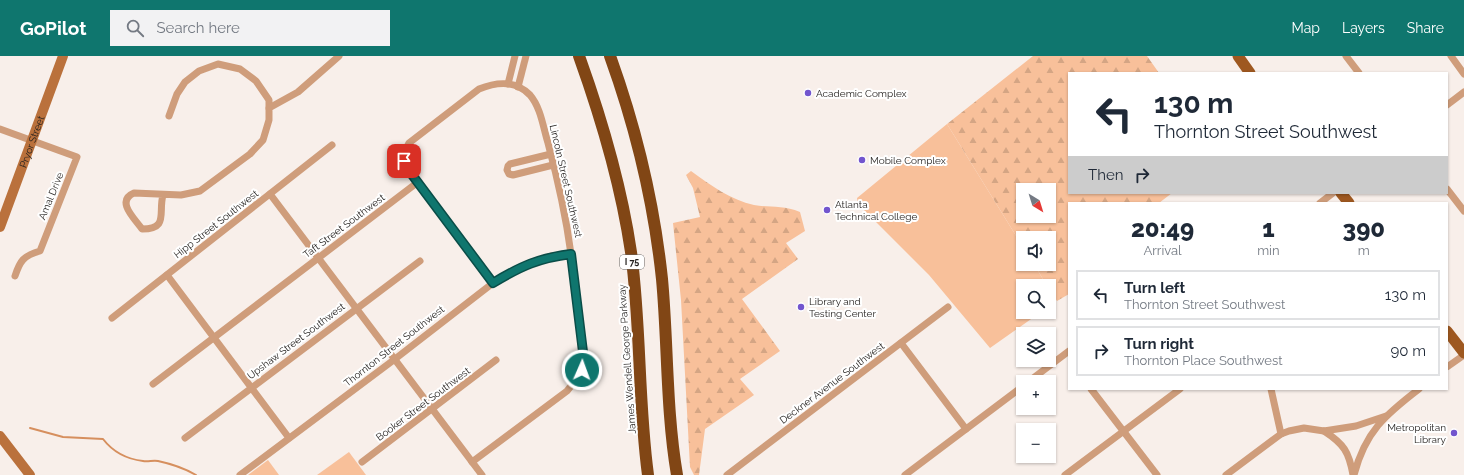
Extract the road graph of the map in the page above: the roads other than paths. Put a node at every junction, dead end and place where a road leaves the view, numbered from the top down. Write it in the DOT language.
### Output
graph roads {
  1 [pos="63,56"];
  2 [pos="339,56"];
  3 [pos="516,56"];
  4 [pos="526,56"];
  5 [pos="579,56"];
  6 [pos="610,56"];
  7 [pos="1238,56"];
  8 [pos="1346,56"];
  9 [pos="1451,56"];
  10 [pos="1249,72"];
  11 [pos="1358,72"];
  12 [pos="1464,74"];
  13 [pos="508,84"];
  14 [pos="518,87"];
  15 [pos="1464,92"];
  16 [pos="1448,104"];
  17 [pos="269,108"];
  18 [pos="169,116"];
  19 [pos="0,129"];
  20 [pos="32,141"];
  21 [pos="332,145"];
  22 [pos="551,154"];
  23 [pos="553,164"];
  24 [pos="418,182"];
  25 [pos="1448,190"];
  26 [pos="270,194"];
  27 [pos="1332,194"];
  28 [pos="1342,194"];
  29 [pos="163,195"];
  30 [pos="1321,202"];
  31 [pos="1348,202"];
  32 [pos="1464,211"];
  33 [pos="0,227"];
  34 [pos="571,254"];
  35 [pos="318,258"];
  36 [pos="420,261"];
  37 [pos="167,275"];
  38 [pos="15,276"];
  39 [pos="493,283"];
  40 [pos="948,307"];
  41 [pos="356,308"];
  42 [pos="112,318"];
  43 [pos="1448,332"];
  44 [pos="213,337"];
  45 [pos="902,343"];
  46 [pos="1464,354"];
  47 [pos="1068,355"];
  48 [pos="395,359"];
  49 [pos="496,360"];
  50 [pos="1448,367"];
  51 [pos="1038,375"];
  52 [pos="153,384"];
  53 [pos="251,387"];
  54 [pos="1092,390"];
  55 [pos="1179,390"];
  56 [pos="1271,390"];
  57 [pos="1418,390"];
  58 [pos="1016,391"];
  59 [pos="433,410"];
  60 [pos="1386,416"];
  61 [pos="966,429"];
  62 [pos="1123,431"];
  63 [pos="1324,431"];
  64 [pos="1281,434"];
  65 [pos="0,436"];
  66 [pos="184,438"];
  67 [pos="290,438"];
  68 [pos="362,462"];
  69 [pos="472,462"];
  70 [pos="30,475"];
  71 [pos="240,475"];
  72 [pos="482,475"];
  73 [pos="648,475"];
  74 [pos="677,475"];
  75 [pos="727,475"];
  76 [pos="905,475"];
  77 [pos="1065,475"];
  78 [pos="1157,475"];
  79 [pos="1226,475"];
  80 [pos="1354,475"];
  1 -- 20 [label="main road, Pryor Street"];
  2 -- 17 [label="street"];
  3 -- 13 [label="street"];
  4 -- 14 [label="street"];
  5 -- 73 [label="highway, James Wendell George Parkway / I 75"];
  6 -- 74 [label="highway, I 75"];
  7 -- 10 [label="main road"];
  8 -- 11 [label="street"];
  9 -- 12 [label="street"];
  13 -- 14 [label="street, Lincoln Street Southwest"];
  13 -- 24 [label="street"];
  14 -- 22 [label="street, Lincoln Street Southwest"];
  15 -- 16 [label="street"];
  17 -- 18 [label="street"];
  17 -- 29 [label="street"];
  19 -- 20 [label="street"];
  20 -- 33 [label="main road, Pryor Street"];
  20 -- 38 [label="street, Amal Drive"];
  21 -- 26 [label="street, Hipp Street Southwest"];
  22 -- 23 [label="street, Lincoln Street Southwest"];
  22 -- 23 [label="street"];
  23 -- 34 [label="street, Lincoln Street Southwest"];
  24 -- 35 [label="street, Taft Street Southwest"];
  24 -- 39 [label="street"];
  25 -- 32 [label="street"];
  26 -- 35 [label="street"];
  26 -- 37 [label="street, Hipp Street Southwest"];
  27 -- 30 [label="street"];
  28 -- 31 [label="main road"];
  29 -- 29 [label="street"];
  34 -- 39 [label="street, Thornton Street Southwest"];
  34 -- 69 [label="street, Lincoln Street Southwest"];
  35 -- 41 [label="street"];
  35 -- 44 [label="street, Taft Street Southwest"];
  36 -- 41 [label="street, Upshaw Street Southwest"];
  37 -- 42 [label="street, Hipp Street Southwest"];
  37 -- 44 [label="street"];
  39 -- 48 [label="street, Thornton Street Southwest"];
  40 -- 45 [label="street, Deckner Avenue Southwest"];
  41 -- 48 [label="street"];
  41 -- 53 [label="street, Upshaw Street Southwest"];
  43 -- 46 [label="main road"];
  44 -- 52 [label="street, Taft Street Southwest"];
  44 -- 53 [label="street"];
  45 -- 61 [label="street"];
  45 -- 75 [label="street, Deckner Avenue Southwest"];
  46 -- 50 [label="street"];
  47 -- 51 [label="street"];
  48 -- 59 [label="street"];
  48 -- 67 [label="street, Thornton Street Southwest"];
  49 -- 59 [label="street, Booker Street Southwest"];
  53 -- 66 [label="street, Upshaw Street Southwest"];
  53 -- 67 [label="street"];
  54 -- 62 [label="street"];
  55 -- 62 [label="street"];
  56 -- 64 [label="street"];
  57 -- 60 [label="street"];
  58 -- 61 [label="street"];
  59 -- 68 [label="street, Booker Street Southwest"];
  59 -- 69 [label="street"];
  60 -- 63 [label="street"];
  60 -- 80 [label="street"];
  61 -- 76 [label="street"];
  62 -- 77 [label="street"];
  62 -- 78 [label="street"];
  63 -- 64 [label="street"];
  63 -- 80 [label="street"];
  64 -- 79 [label="street"];
  65 -- 70 [label="main road"];
  67 -- 71 [label="street, Thornton Street Southwest"];
  69 -- 72 [label="street"];
}
